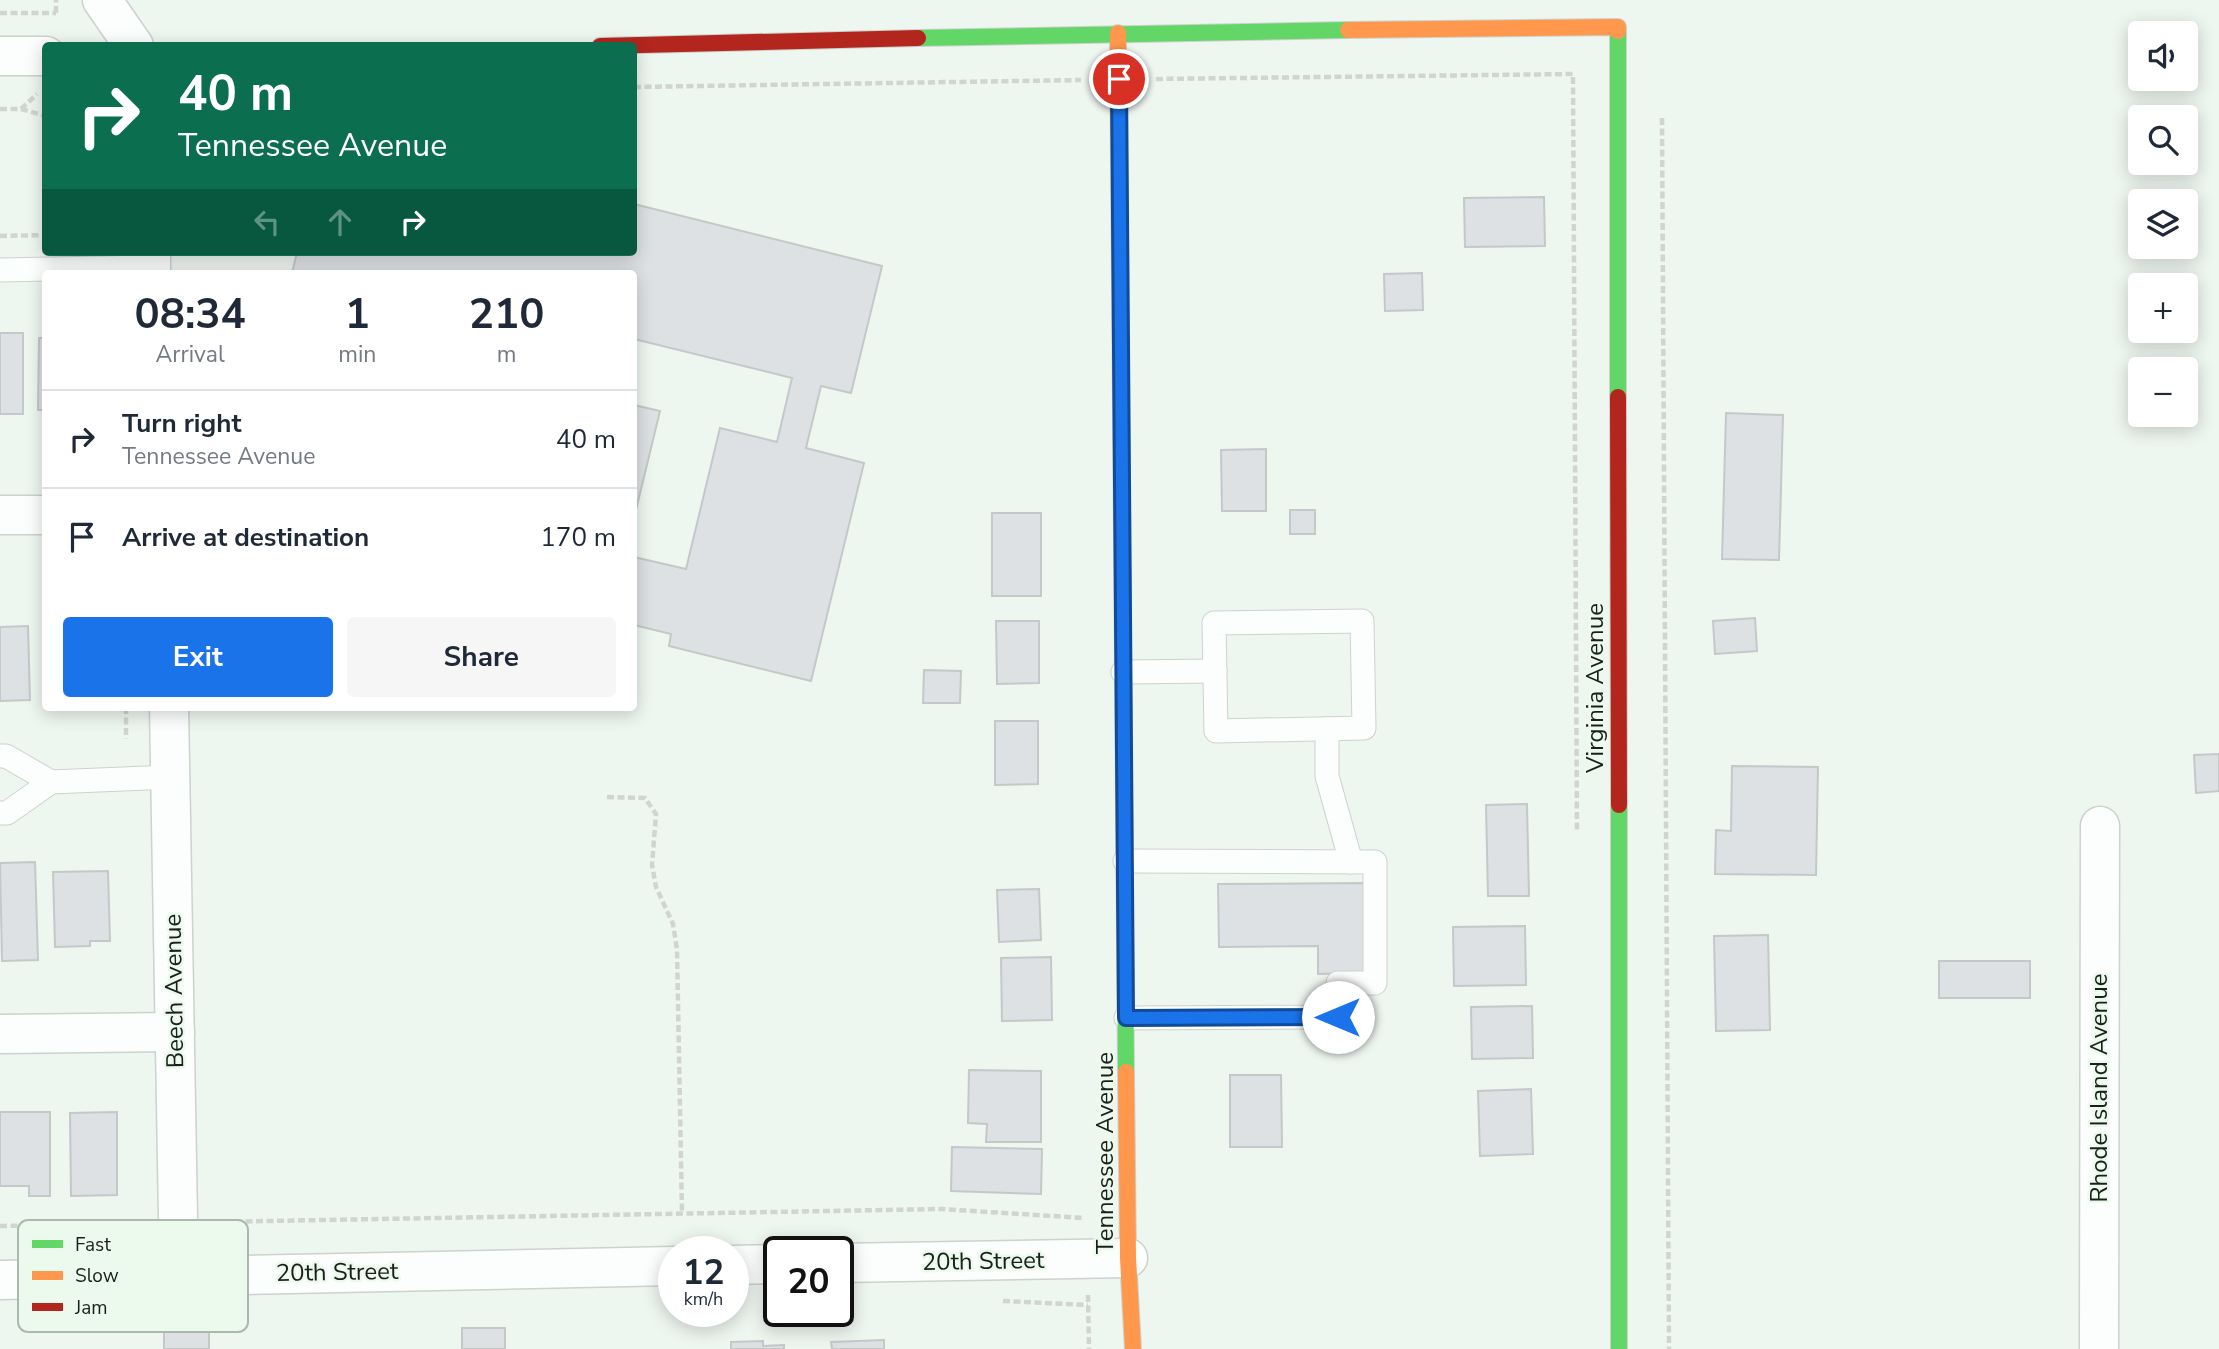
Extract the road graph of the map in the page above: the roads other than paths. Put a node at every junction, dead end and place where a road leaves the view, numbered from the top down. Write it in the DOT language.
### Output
graph roads {
  1 [pos="102,0"];
  2 [pos="1118,33"];
  3 [pos="131,42"];
  4 [pos="637,45"];
  5 [pos="0,56"];
  6 [pos="42,56"];
  7 [pos="151,264"];
  8 [pos="0,270"];
  9 [pos="42,514"];
  10 [pos="0,515"];
  11 [pos="1214,671"];
  12 [pos="1123,672"];
  13 [pos="169,711"];
  14 [pos="1327,729"];
  15 [pos="0,756"];
  16 [pos="171,777"];
  17 [pos="51,782"];
  18 [pos="0,813"];
  19 [pos="2100,827"];
  20 [pos="1125,861"];
  21 [pos="1351,862"];
  22 [pos="1126,1018"];
  23 [pos="175,1032"];
  24 [pos="0,1034"];
  25 [pos="178,1220"];
  26 [pos="1128,1258"];
  27 [pos="854,1264"];
  28 [pos="658,1266"];
  29 [pos="248,1274"];
  30 [pos="18,1279"];
  31 [pos="0,1280"];
  32 [pos="1133,1349"];
  33 [pos="1619,1349"];
  34 [pos="2099,1349"];
  1 -- 3 [label="street"];
  2 -- 4 [label="street"];
  2 -- 12 [label="street, Tennessee Avenue"];
  2 -- 33 [label="street, Virginia Avenue"];
  5 -- 6 [label="street"];
  7 -- 8 [label="lane"];
  9 -- 10 [label="street"];
  11 -- 12 [label="lane"];
  11 -- 14 [label="lane"];
  11 -- 14 [label="lane"];
  12 -- 20 [label="street, Tennessee Avenue"];
  13 -- 16 [label="street, Beech Avenue"];
  14 -- 21 [label="lane"];
  15 -- 17 [label="lane"];
  16 -- 17 [label="lane"];
  16 -- 23 [label="street, Beech Avenue"];
  17 -- 18 [label="lane"];
  19 -- 34 [label="street, Rhode Island Avenue"];
  20 -- 21 [label="lane"];
  20 -- 22 [label="street, Tennessee Avenue"];
  21 -- 22 [label="lane"];
  22 -- 26 [label="street, Tennessee Avenue"];
  23 -- 24 [label="street"];
  23 -- 25 [label="street, Beech Avenue"];
  26 -- 27 [label="street, 20th Street"];
  26 -- 32 [label="street, Tennessee Avenue"];
  28 -- 29 [label="street, 20th Street"];
  30 -- 31 [label="street, 20th Street"];
}
